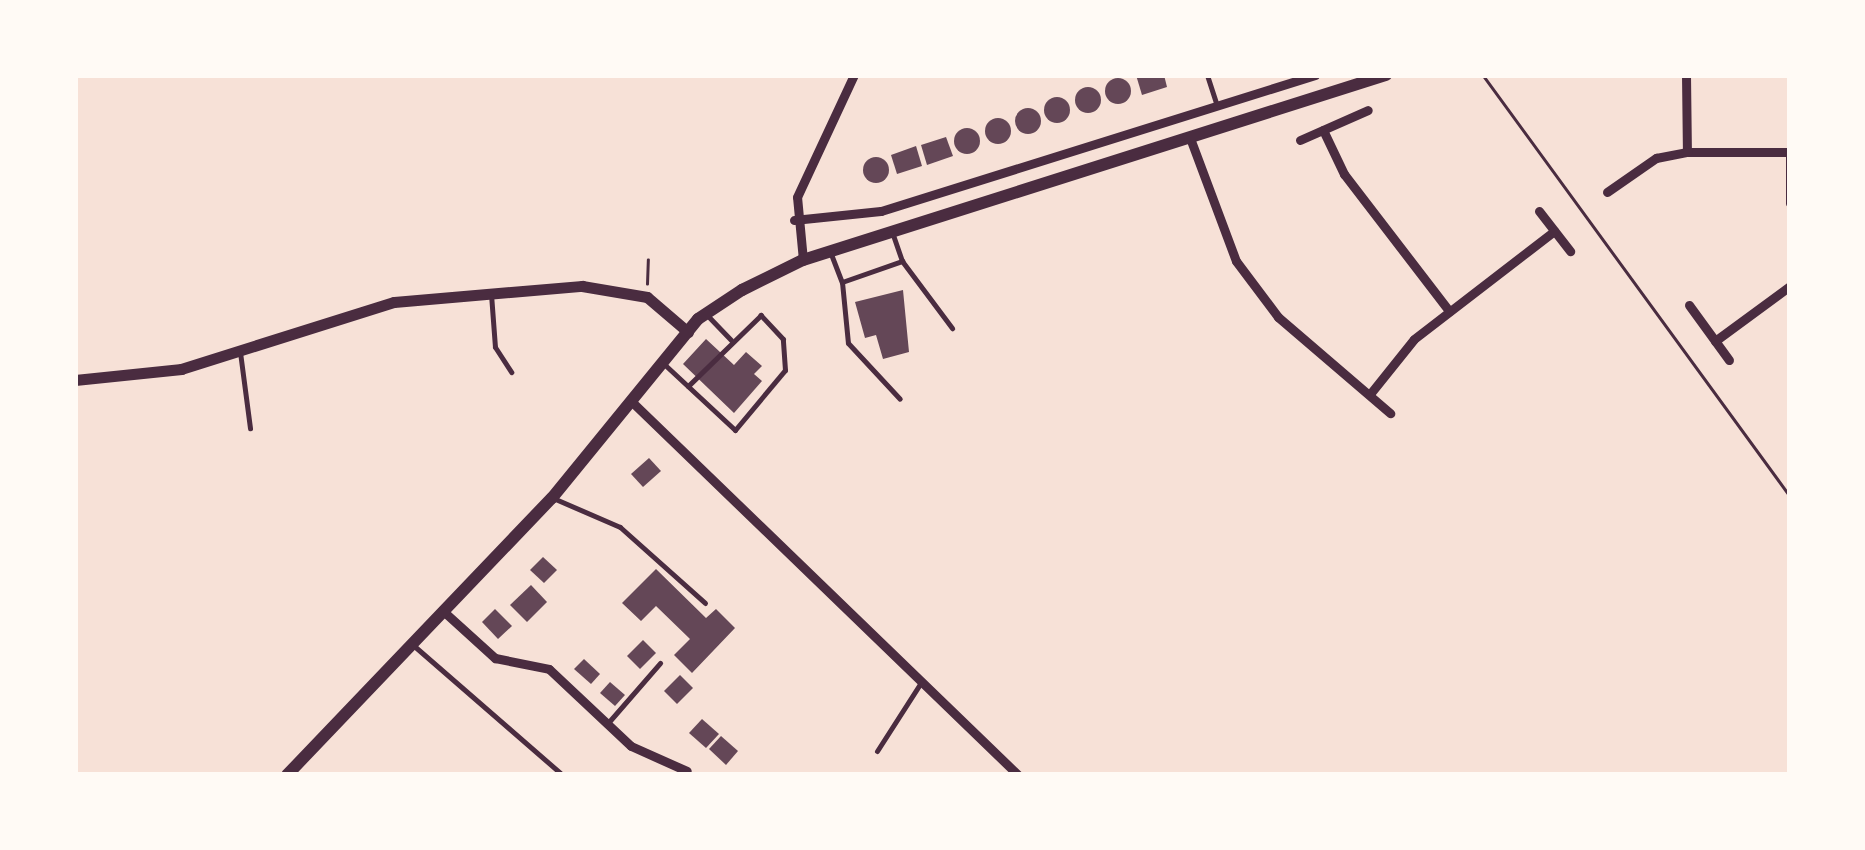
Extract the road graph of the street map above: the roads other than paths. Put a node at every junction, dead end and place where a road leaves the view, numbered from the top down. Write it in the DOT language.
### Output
graph roads {
  1 [pos="854,75"];
  2 [pos="1207,75"];
  3 [pos="1315,75"];
  4 [pos="1386,75"];
  5 [pos="1686,75"];
  6 [pos="1217,107"];
  7 [pos="1368,110"];
  8 [pos="1323,130"];
  9 [pos="1190,138"];
  10 [pos="1300,140"];
  11 [pos="1688,152"];
  12 [pos="1789,152"];
  13 [pos="1607,192"];
  14 [pos="1790,203"];
  15 [pos="1538,211"];
  16 [pos="794,220"];
  17 [pos="1554,231"];
  18 [pos="892,232"];
  19 [pos="1570,251"];
  20 [pos="830,252"];
  21 [pos="803,260"];
  22 [pos="902,261"];
  23 [pos="842,282"];
  24 [pos="1790,286"];
  25 [pos="492,294"];
  26 [pos="1689,305"];
  27 [pos="1449,310"];
  28 [pos="706,314"];
  29 [pos="952,328"];
  30 [pos="688,332"];
  31 [pos="731,340"];
  32 [pos="1715,341"];
  33 [pos="240,349"];
  34 [pos="1730,360"];
  35 [pos="662,362"];
  36 [pos="512,372"];
  37 [pos="75,380"];
  38 [pos="688,386"];
  39 [pos="1370,394"];
  40 [pos="900,398"];
  41 [pos="630,400"];
  42 [pos="1390,413"];
  43 [pos="250,428"];
  44 [pos="552,498"];
  45 [pos="705,603"];
  46 [pos="442,610"];
  47 [pos="410,644"];
  48 [pos="660,664"];
  49 [pos="922,682"];
  50 [pos="608,724"];
  51 [pos="877,751"];
  52 [pos="687,771"];
  53 [pos="560,773"];
  54 [pos="287,775"];
  55 [pos="1018,775"];
  1 -- 16 [label="street"];
  2 -- 6 [label="lane"];
  3 -- 6 [label="street"];
  4 -- 9 [label="main road"];
  5 -- 11 [label="street"];
  6 -- 16 [label="street"];
  7 -- 8 [label="street"];
  8 -- 10 [label="street"];
  8 -- 27 [label="street"];
  9 -- 18 [label="main road"];
  9 -- 39 [label="street"];
  11 -- 12 [label="street"];
  11 -- 13 [label="street"];
  12 -- 14 [label="street"];
  15 -- 17 [label="street"];
  16 -- 21 [label="street"];
  17 -- 19 [label="street"];
  17 -- 27 [label="street"];
  18 -- 20 [label="main road"];
  18 -- 22 [label="lane"];
  20 -- 21 [label="main road"];
  20 -- 23 [label="lane"];
  21 -- 28 [label="main road"];
  22 -- 23 [label="lane"];
  22 -- 29 [label="lane"];
  23 -- 40 [label="lane"];
  24 -- 32 [label="street"];
  25 -- 30 [label="street"];
  25 -- 33 [label="street"];
  25 -- 36 [label="lane"];
  26 -- 32 [label="street"];
  27 -- 39 [label="street"];
  28 -- 30 [label="main road"];
  28 -- 31 [label="lane"];
  30 -- 35 [label="main road"];
  31 -- 38 [label="lane"];
  31 -- 38 [label="lane"];
  32 -- 34 [label="street"];
  33 -- 37 [label="street"];
  33 -- 43 [label="lane"];
  35 -- 38 [label="lane"];
  35 -- 41 [label="main road"];
  39 -- 42 [label="street"];
  41 -- 44 [label="main road"];
  41 -- 49 [label="street"];
  44 -- 45 [label="lane"];
  44 -- 46 [label="main road"];
  46 -- 47 [label="main road"];
  46 -- 50 [label="street"];
  47 -- 53 [label="lane"];
  47 -- 54 [label="main road"];
  48 -- 50 [label="lane"];
  49 -- 51 [label="lane"];
  49 -- 55 [label="street"];
  50 -- 52 [label="street"];
}
